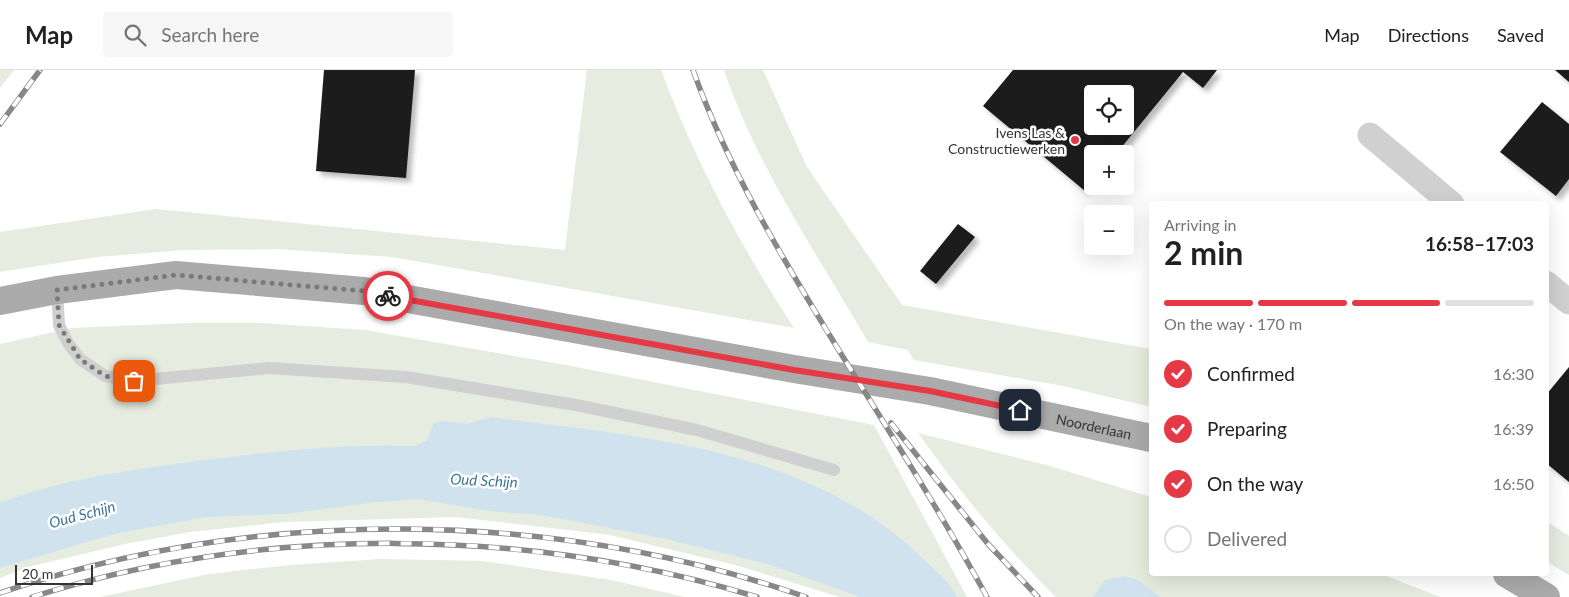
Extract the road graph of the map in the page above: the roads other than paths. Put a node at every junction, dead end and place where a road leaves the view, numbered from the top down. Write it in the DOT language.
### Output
graph roads {
  1 [pos="1370,135"];
  2 [pos="1448,201"];
  3 [pos="1549,285"];
  4 [pos="57,290"];
  5 [pos="0,301"];
  6 [pos="1569,302"];
  7 [pos="1149,438"];
  8 [pos="834,470"];
  9 [pos="1511,576"];
  10 [pos="1546,597"];
  1 -- 2 [label="street"];
  3 -- 6 [label="street"];
  4 -- 5 [label="main road, Noorderlaan"];
  4 -- 7 [label="main road, Noorderlaan"];
  4 -- 8 [label="lane"];
  9 -- 10 [label="main road"];
}
